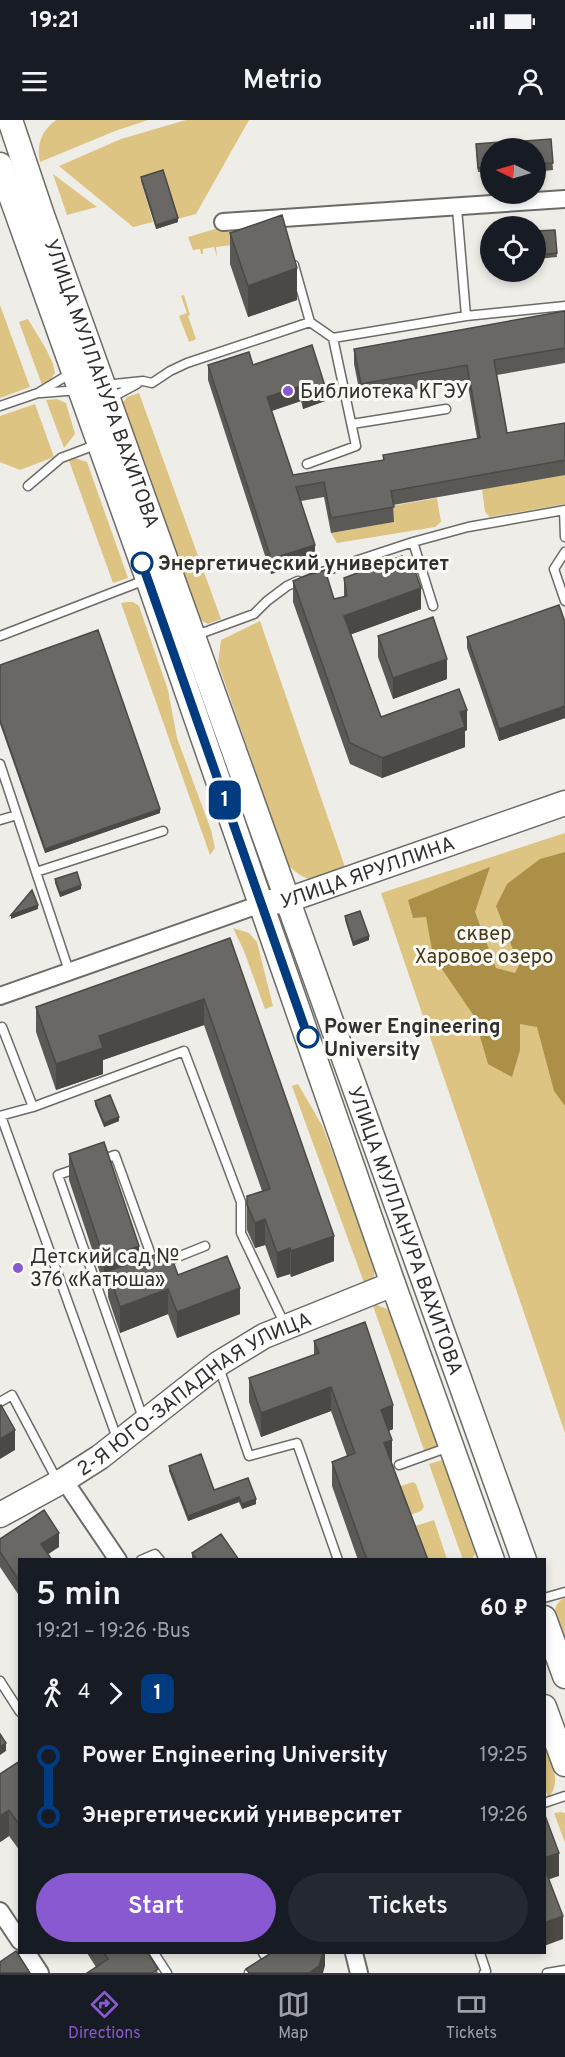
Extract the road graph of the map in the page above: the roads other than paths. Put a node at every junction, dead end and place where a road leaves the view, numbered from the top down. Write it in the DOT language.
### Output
graph roads {
  1 [pos="9,120"];
  2 [pos="0,165"];
  3 [pos="565,199"];
  4 [pos="457,208"];
  5 [pos="223,222"];
  6 [pos="291,254"];
  7 [pos="565,306"];
  8 [pos="466,316"];
  9 [pos="310,322"];
  10 [pos="333,338"];
  11 [pos="77,381"];
  12 [pos="143,381"];
  13 [pos="106,392"];
  14 [pos="38,393"];
  15 [pos="0,406"];
  16 [pos="447,409"];
  17 [pos="352,424"];
  18 [pos="98,444"];
  19 [pos="308,464"];
  20 [pos="28,486"];
  21 [pos="565,510"];
  22 [pos="565,537"];
  23 [pos="413,542"];
  24 [pos="565,552"];
  25 [pos="307,578"];
  26 [pos="148,579"];
  27 [pos="298,581"];
  28 [pos="565,601"];
  29 [pos="432,606"];
  30 [pos="0,636"];
  31 [pos="194,636"];
  32 [pos="0,764"];
  33 [pos="565,803"];
  34 [pos="17,815"];
  35 [pos="0,820"];
  36 [pos="163,831"];
  37 [pos="36,872"];
  38 [pos="288,900"];
  39 [pos="261,904"];
  40 [pos="69,971"];
  41 [pos="0,996"];
  42 [pos="2,1026"];
  43 [pos="33,1107"];
  44 [pos="1,1116"];
  45 [pos="205,1246"];
  46 [pos="393,1284"];
  47 [pos="110,1289"];
  48 [pos="100,1293"];
  49 [pos="286,1326"];
  50 [pos="218,1364"];
  51 [pos="0,1402"];
  52 [pos="144,1421"];
  53 [pos="118,1442"];
  54 [pos="451,1446"];
  55 [pos="399,1465"];
  56 [pos="61,1482"];
  57 [pos="0,1515"];
  58 [pos="116,1558"];
  59 [pos="146,1558"];
  60 [pos="158,1558"];
  61 [pos="337,1558"];
  62 [pos="491,1558"];
  63 [pos="523,1558"];
  64 [pos="565,1592"];
  65 [pos="546,1598"];
  66 [pos="546,1624"];
  67 [pos="565,1676"];
  68 [pos="0,1681"];
  69 [pos="18,1709"];
  70 [pos="546,1712"];
  71 [pos="565,1764"];
  72 [pos="565,1796"];
  73 [pos="546,1802"];
  74 [pos="0,1911"];
  75 [pos="18,1938"];
  76 [pos="28,1954"];
  77 [pos="155,1954"];
  78 [pos="263,1954"];
  79 [pos="354,1954"];
  80 [pos="480,1954"];
  81 [pos="565,1970"];
  82 [pos="485,1972"];
  83 [pos="40,1973"];
  84 [pos="167,1973"];
  85 [pos="249,1973"];
  86 [pos="359,1973"];
  87 [pos="497,1973"];
  88 [pos="547,1973"];
  1 -- 13 [label="main road, УЛИЦА МУЛЛАНУРА ВАХИТОВА"];
  2 -- 11 [label="main road, УЛИЦА МУЛЛАНУРА ВАХИТОВА"];
  3 -- 4 [label="street"];
  4 -- 5 [label="street"];
  4 -- 8 [label="lane"];
  6 -- 9 [label="lane"];
  7 -- 8 [label="lane"];
  8 -- 10 [label="lane"];
  9 -- 10 [label="lane"];
  9 -- 12 [label="lane"];
  10 -- 17 [label="lane"];
  11 -- 14 [label="lane"];
  11 -- 14 [label="lane"];
  11 -- 18 [label="main road, УЛИЦА МУЛЛАНУРА ВАХИТОВА"];
  12 -- 13 [label="lane"];
  12 -- 13 [label="lane"];
  13 -- 31 [label="main road, УЛИЦА МУЛЛАНУРА ВАХИТОВА"];
  14 -- 15 [label="lane"];
  16 -- 17 [label="lane"];
  17 -- 19 [label="lane"];
  18 -- 20 [label="lane"];
  18 -- 26 [label="main road, УЛИЦА МУЛЛАНУРА ВАХИТОВА"];
  21 -- 22 [label="lane"];
  21 -- 23 [label="lane"];
  23 -- 25 [label="lane"];
  23 -- 29 [label="lane"];
  24 -- 28 [label="lane"];
  26 -- 30 [label="lane"];
  26 -- 39 [label="main road, УЛИЦА МУЛЛАНУРА ВАХИТОВА"];
  27 -- 31 [label="lane"];
  31 -- 38 [label="main road, УЛИЦА МУЛЛАНУРА ВАХИТОВА"];
  32 -- 34 [label="lane"];
  33 -- 38 [label="main road, УЛИЦА ЯРУЛЛИНА"];
  34 -- 35 [label="lane"];
  34 -- 37 [label="lane"];
  36 -- 37 [label="lane"];
  37 -- 40 [label="lane"];
  38 -- 39 [label="main road, УЛИЦА ЯРУЛЛИНА"];
  38 -- 63 [label="main road, УЛИЦА МУЛЛАНУРА ВАХИТОВА"];
  39 -- 40 [label="street, УЛИЦА ЯРУЛЛИНА"];
  39 -- 46 [label="main road, УЛИЦА МУЛЛАНУРА ВАХИТОВА"];
  40 -- 41 [label="street, УЛИЦА ЯРУЛЛИНА"];
  42 -- 43 [label="lane"];
  43 -- 44 [label="lane"];
  43 -- 49 [label="lane"];
  44 -- 53 [label="lane"];
  45 -- 48 [label="lane"];
  46 -- 49 [label="main road, 2-Я ЮГО-ЗАПАДНАЯ УЛИЦА"];
  46 -- 54 [label="main road, УЛИЦА МУЛЛАНУРА ВАХИТОВА"];
  47 -- 48 [label="lane"];
  48 -- 52 [label="lane"];
  49 -- 50 [label="main road, 2-Я ЮГО-ЗАПАДНАЯ УЛИЦА"];
  50 -- 52 [label="main road, 2-Я ЮГО-ЗАПАДНАЯ УЛИЦА"];
  50 -- 61 [label="lane"];
  51 -- 56 [label="lane"];
  52 -- 53 [label="main road, 2-Я ЮГО-ЗАПАДНАЯ УЛИЦА"];
  53 -- 56 [label="main road, 2-Я ЮГО-ЗАПАДНАЯ УЛИЦА"];
  54 -- 55 [label="lane"];
  54 -- 62 [label="main road, УЛИЦА МУЛЛАНУРА ВАХИТОВА"];
  56 -- 57 [label="main road, 2-Я ЮГО-ЗАПАДНАЯ УЛИЦА"];
  56 -- 58 [label="street"];
  59 -- 60 [label="lane"];
  64 -- 65 [label="lane"];
  66 -- 67 [label="main road"];
  68 -- 69 [label="lane"];
  70 -- 71 [label="main road"];
  72 -- 73 [label="lane"];
  74 -- 75 [label="street"];
  76 -- 83 [label="street"];
  77 -- 84 [label="lane"];
  78 -- 85 [label="lane"];
  79 -- 86 [label="street"];
  80 -- 82 [label="lane"];
  81 -- 88 [label="lane"];
  82 -- 87 [label="lane"];
}
